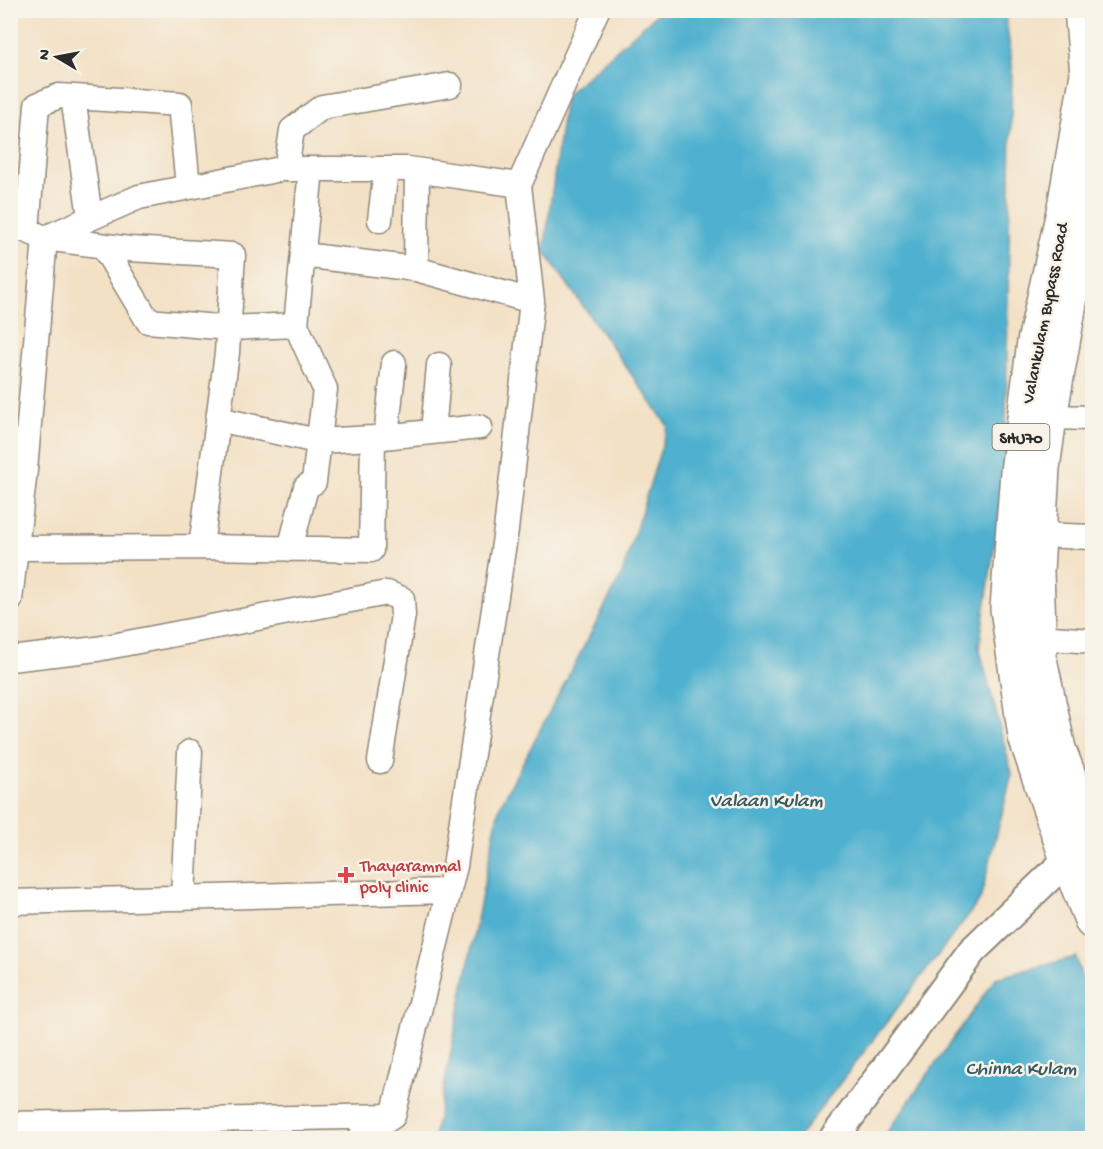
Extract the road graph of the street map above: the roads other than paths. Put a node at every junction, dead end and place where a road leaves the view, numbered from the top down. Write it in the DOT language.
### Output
graph roads {
  1 [pos="597,10"];
  2 [pos="1081,10"];
  3 [pos="450,85"];
  4 [pos="73,97"];
  5 [pos="286,169"];
  6 [pos="311,169"];
  7 [pos="386,169"];
  8 [pos="417,171"];
  9 [pos="519,185"];
  10 [pos="188,187"];
  11 [pos="1092,187"];
  12 [pos="90,217"];
  13 [pos="380,220"];
  14 [pos="27,231"];
  15 [pos="103,246"];
  16 [pos="303,255"];
  17 [pos="416,269"];
  18 [pos="1084,270"];
  19 [pos="532,302"];
  20 [pos="296,325"];
  21 [pos="229,328"];
  22 [pos="394,363"];
  23 [pos="439,365"];
  24 [pos="1050,417"];
  25 [pos="1092,418"];
  26 [pos="218,419"];
  27 [pos="480,428"];
  28 [pos="433,432"];
  29 [pos="380,437"];
  30 [pos="317,441"];
  31 [pos="1039,534"];
  32 [pos="1092,537"];
  33 [pos="201,547"];
  34 [pos="16,548"];
  35 [pos="290,549"];
  36 [pos="10,600"];
  37 [pos="1039,637"];
  38 [pos="1092,641"];
  39 [pos="10,659"];
  40 [pos="190,752"];
  41 [pos="380,761"];
  42 [pos="1092,836"];
  43 [pos="1080,854"];
  44 [pos="449,891"];
  45 [pos="183,898"];
  46 [pos="10,902"];
  47 [pos="1092,922"];
  48 [pos="393,1116"];
  49 [pos="10,1124"];
  50 [pos="360,1138"];
  51 [pos="834,1138"];
  1 -- 9 [label="street"];
  2 -- 43 [label="main road, Valankulam Bypass Road / SHU70"];
  3 -- 5 [label="street"];
  4 -- 10 [label="street"];
  4 -- 12 [label="street"];
  4 -- 14 [label="street"];
  5 -- 6 [label="street"];
  5 -- 10 [label="street"];
  6 -- 7 [label="street"];
  6 -- 16 [label="street"];
  7 -- 8 [label="street"];
  7 -- 13 [label="street"];
  8 -- 9 [label="street"];
  8 -- 17 [label="street"];
  9 -- 19 [label="street"];
  10 -- 12 [label="street"];
  11 -- 18 [label="main road, Valankulam Bypass Road / SHU70"];
  12 -- 14 [label="street"];
  14 -- 15 [label="street"];
  14 -- 34 [label="street"];
  15 -- 21 [label="street"];
  15 -- 21 [label="street"];
  16 -- 17 [label="street"];
  16 -- 20 [label="street"];
  17 -- 19 [label="street"];
  18 -- 24 [label="main road, Valankulam Bypass Road / SHU70"];
  19 -- 44 [label="street"];
  20 -- 21 [label="street"];
  20 -- 30 [label="street"];
  21 -- 26 [label="street"];
  22 -- 29 [label="street"];
  23 -- 28 [label="street"];
  24 -- 25 [label="street"];
  24 -- 31 [label="main road, Valankulam Bypass Road / SHU70"];
  26 -- 30 [label="street"];
  26 -- 33 [label="street"];
  27 -- 28 [label="street"];
  28 -- 29 [label="street"];
  29 -- 30 [label="street"];
  29 -- 35 [label="street"];
  30 -- 35 [label="street"];
  31 -- 32 [label="street"];
  31 -- 37 [label="main road, Valankulam Bypass Road / SHU70"];
  33 -- 34 [label="street"];
  33 -- 35 [label="street"];
  34 -- 36 [label="street"];
  37 -- 38 [label="street"];
  37 -- 42 [label="main road, Valankulam Bypass Road / SHU70"];
  39 -- 41 [label="street"];
  40 -- 45 [label="street"];
  43 -- 47 [label="main road, SHU70"];
  43 -- 51 [label="street"];
  44 -- 45 [label="street"];
  44 -- 48 [label="street"];
  45 -- 46 [label="street"];
  48 -- 49 [label="street"];
  48 -- 50 [label="street"];
}
